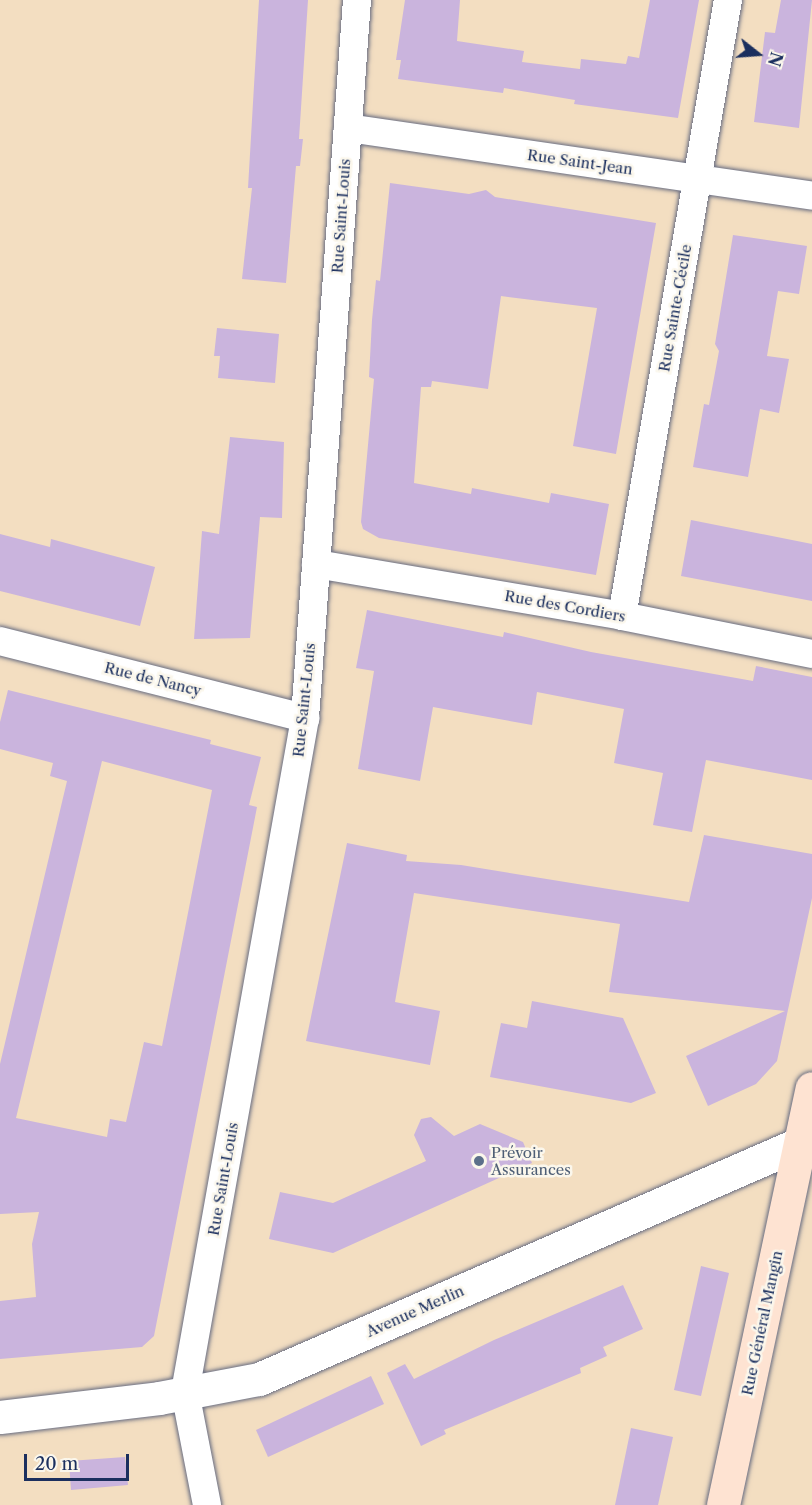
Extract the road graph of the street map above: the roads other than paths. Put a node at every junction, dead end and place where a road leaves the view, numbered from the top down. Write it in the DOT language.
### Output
graph roads {
  1 [pos="357,0"];
  2 [pos="728,0"];
  3 [pos="348,128"];
  4 [pos="697,179"];
  5 [pos="812,196"];
  6 [pos="316,564"];
  7 [pos="622,616"];
  8 [pos="0,641"];
  9 [pos="812,654"];
  10 [pos="305,718"];
  11 [pos="812,1088"];
  12 [pos="806,1140"];
  13 [pos="185,1392"];
  14 [pos="0,1417"];
  15 [pos="207,1505"];
  16 [pos="723,1505"];
  1 -- 3 [label="street, Rue Saint-Louis"];
  2 -- 4 [label="street, Rue Sainte-Cécile"];
  3 -- 4 [label="street, Rue Saint-Jean"];
  3 -- 6 [label="street, Rue Saint-Louis"];
  4 -- 5 [label="street, Rue Saint-Jean"];
  4 -- 7 [label="street, Rue Sainte-Cécile"];
  6 -- 7 [label="street, Rue des Cordiers"];
  6 -- 10 [label="street, Rue Saint-Louis"];
  7 -- 9 [label="street, Rue des Cordiers"];
  8 -- 10 [label="street, Rue de Nancy"];
  10 -- 13 [label="street, Rue Saint-Louis"];
  11 -- 12 [label="main road, Rue Général Mangin"];
  12 -- 13 [label="street, Avenue Merlin"];
  12 -- 16 [label="main road, Rue Général Mangin"];
  13 -- 14 [label="street, Avenue Merlin"];
  13 -- 15 [label="street"];
}
